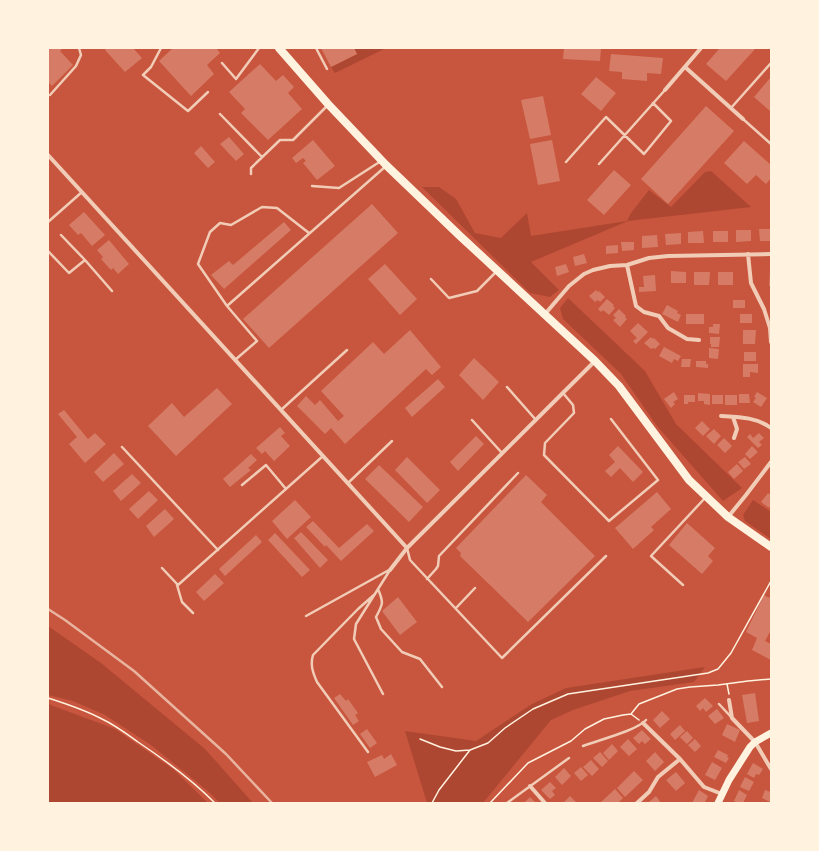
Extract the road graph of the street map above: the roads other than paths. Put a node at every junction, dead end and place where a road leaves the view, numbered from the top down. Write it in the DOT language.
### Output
graph roads {
  1 [pos="79,48"];
  2 [pos="161,48"];
  3 [pos="259,48"];
  4 [pos="279,48"];
  5 [pos="316,48"];
  6 [pos="701,48"];
  7 [pos="222,63"];
  8 [pos="771,63"];
  9 [pos="685,67"];
  10 [pos="327,69"];
  11 [pos="665,90"];
  12 [pos="208,92"];
  13 [pos="50,95"];
  14 [pos="328,104"];
  15 [pos="653,104"];
  16 [pos="731,108"];
  17 [pos="220,114"];
  18 [pos="743,118"];
  19 [pos="624,135"];
  20 [pos="771,144"];
  21 [pos="48,155"];
  22 [pos="262,157"];
  23 [pos="566,162"];
  24 [pos="384,163"];
  25 [pos="599,164"];
  26 [pos="251,174"];
  27 [pos="312,186"];
  28 [pos="82,192"];
  29 [pos="48,222"];
  30 [pos="309,233"];
  31 [pos="61,235"];
  32 [pos="48,251"];
  33 [pos="748,254"];
  34 [pos="771,254"];
  35 [pos="85,260"];
  36 [pos="627,265"];
  37 [pos="498,271"];
  38 [pos="430,279"];
  39 [pos="112,290"];
  40 [pos="227,306"];
  41 [pos="545,314"];
  42 [pos="699,340"];
  43 [pos="771,342"];
  44 [pos="348,350"];
  45 [pos="235,360"];
  46 [pos="596,361"];
  47 [pos="507,387"];
  48 [pos="563,393"];
  49 [pos="281,410"];
  50 [pos="721,416"];
  51 [pos="733,417"];
  52 [pos="611,419"];
  53 [pos="472,420"];
  54 [pos="536,420"];
  55 [pos="771,428"];
  56 [pos="734,438"];
  57 [pos="392,441"];
  58 [pos="122,447"];
  59 [pos="503,453"];
  60 [pos="323,456"];
  61 [pos="770,464"];
  62 [pos="518,473"];
  63 [pos="348,483"];
  64 [pos="242,485"];
  65 [pos="286,489"];
  66 [pos="706,496"];
  67 [pos="728,516"];
  68 [pos="771,547"];
  69 [pos="407,548"];
  70 [pos="218,550"];
  71 [pos="606,556"];
  72 [pos="162,568"];
  73 [pos="390,570"];
  74 [pos="427,579"];
  75 [pos="178,585"];
  76 [pos="683,585"];
  77 [pos="378,588"];
  78 [pos="474,588"];
  79 [pos="375,594"];
  80 [pos="456,608"];
  81 [pos="193,613"];
  82 [pos="306,616"];
  83 [pos="442,687"];
  84 [pos="383,694"];
  85 [pos="729,700"];
  86 [pos="719,704"];
  87 [pos="732,718"];
  88 [pos="645,721"];
  89 [pos="771,733"];
  90 [pos="755,742"];
  91 [pos="583,746"];
  92 [pos="368,752"];
  93 [pos="569,758"];
  94 [pos="680,758"];
  95 [pos="771,769"];
  96 [pos="530,786"];
  97 [pos="722,794"];
  98 [pos="507,803"];
  99 [pos="545,803"];
  100 [pos="637,803"];
  101 [pos="718,803"];
  1 -- 13 [label="lane"];
  2 -- 12 [label="lane"];
  3 -- 7 [label="lane"];
  4 -- 14 [label="highway"];
  5 -- 10 [label="lane"];
  6 -- 9 [label="street"];
  8 -- 16 [label="lane"];
  9 -- 11 [label="street"];
  9 -- 16 [label="street"];
  11 -- 15 [label="lane"];
  14 -- 22 [label="lane"];
  14 -- 24 [label="highway"];
  15 -- 19 [label="lane"];
  15 -- 19 [label="lane"];
  16 -- 18 [label="street"];
  17 -- 22 [label="lane"];
  18 -- 20 [label="lane"];
  19 -- 23 [label="lane"];
  19 -- 25 [label="lane"];
  21 -- 28 [label="street"];
  22 -- 26 [label="lane"];
  24 -- 27 [label="lane"];
  24 -- 30 [label="lane"];
  24 -- 37 [label="highway"];
  28 -- 29 [label="lane"];
  28 -- 45 [label="street"];
  30 -- 40 [label="lane"];
  30 -- 40 [label="lane"];
  31 -- 35 [label="lane"];
  32 -- 35 [label="lane"];
  33 -- 34 [label="street"];
  33 -- 36 [label="street"];
  33 -- 43 [label="street"];
  35 -- 39 [label="lane"];
  36 -- 41 [label="street"];
  36 -- 42 [label="street"];
  37 -- 38 [label="lane"];
  37 -- 41 [label="highway"];
  40 -- 45 [label="lane"];
  41 -- 46 [label="highway"];
  44 -- 49 [label="lane"];
  45 -- 49 [label="street"];
  46 -- 48 [label="street"];
  46 -- 66 [label="highway"];
  47 -- 54 [label="lane"];
  48 -- 52 [label="lane"];
  48 -- 54 [label="street"];
  49 -- 60 [label="street"];
  50 -- 51 [label="street"];
  51 -- 55 [label="street"];
  51 -- 56 [label="street"];
  53 -- 59 [label="lane"];
  54 -- 59 [label="street"];
  57 -- 63 [label="lane"];
  58 -- 70 [label="lane"];
  59 -- 69 [label="street"];
  60 -- 63 [label="street"];
  60 -- 65 [label="lane"];
  61 -- 67 [label="street"];
  62 -- 74 [label="lane"];
  63 -- 69 [label="street"];
  64 -- 65 [label="lane"];
  65 -- 70 [label="lane"];
  66 -- 67 [label="highway"];
  66 -- 76 [label="lane"];
  67 -- 68 [label="highway"];
  69 -- 73 [label="street"];
  69 -- 74 [label="lane"];
  70 -- 75 [label="lane"];
  71 -- 80 [label="lane"];
  72 -- 75 [label="lane"];
  73 -- 77 [label="lane"];
  73 -- 82 [label="lane"];
  74 -- 80 [label="lane"];
  75 -- 81 [label="lane"];
  77 -- 79 [label="lane"];
  77 -- 83 [label="lane"];
  78 -- 80 [label="lane"];
  79 -- 84 [label="lane"];
  79 -- 92 [label="lane"];
  85 -- 87 [label="street"];
  86 -- 87 [label="lane"];
  87 -- 90 [label="street"];
  88 -- 91 [label="lane"];
  88 -- 94 [label="street"];
  89 -- 90 [label="main road"];
  90 -- 95 [label="street"];
  90 -- 97 [label="main road"];
  93 -- 96 [label="lane"];
  94 -- 97 [label="street"];
  94 -- 100 [label="street"];
  96 -- 98 [label="lane"];
  96 -- 99 [label="street"];
  97 -- 101 [label="main road"];
}
